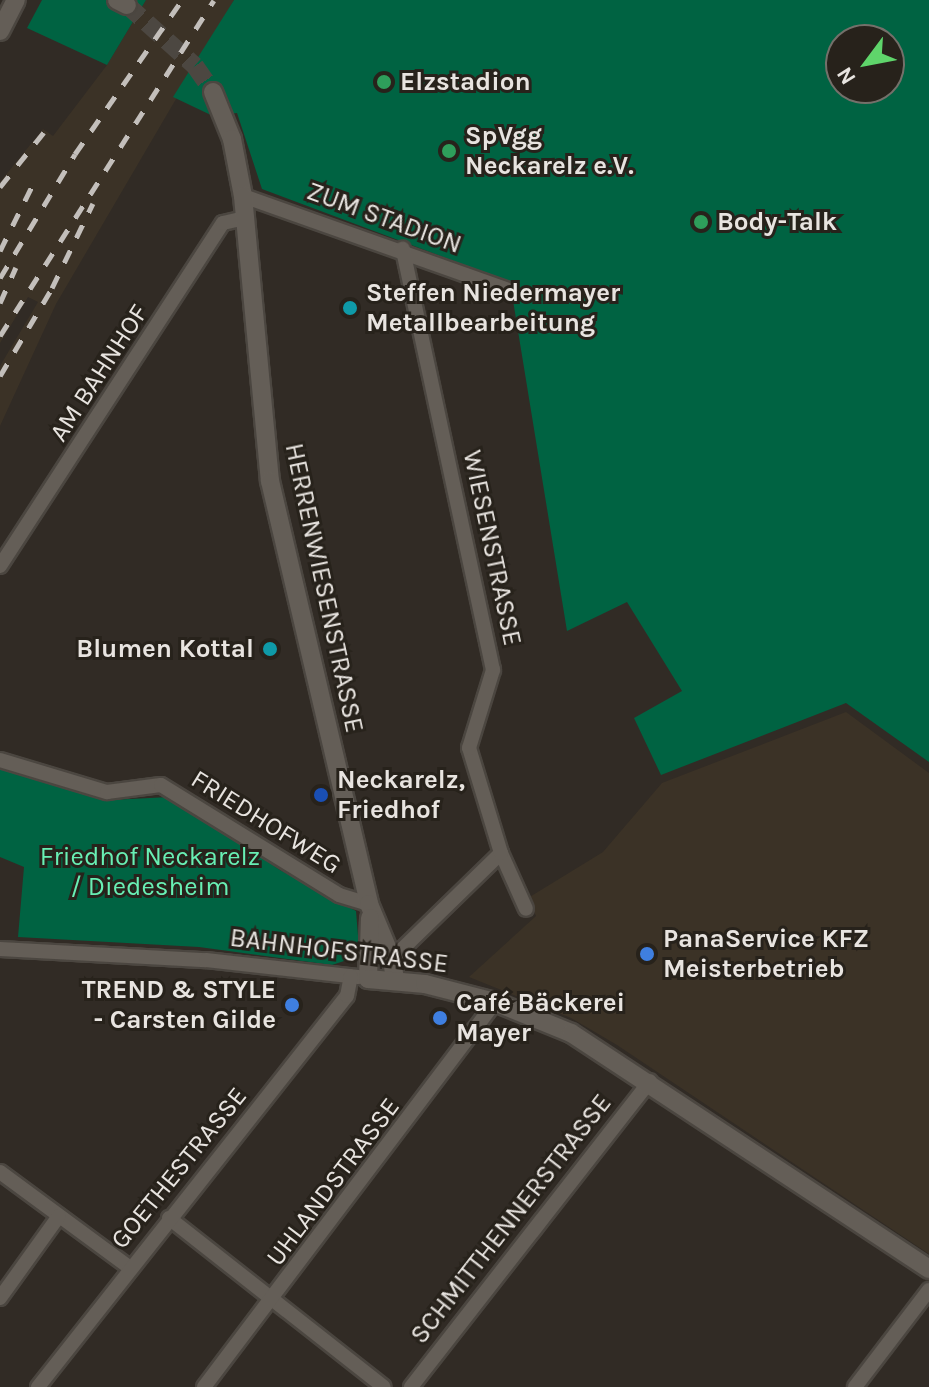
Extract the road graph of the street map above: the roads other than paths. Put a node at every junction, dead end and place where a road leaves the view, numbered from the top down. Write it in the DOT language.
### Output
graph roads {
  1 [pos="16,0"];
  2 [pos="1,26"];
  3 [pos="213,92"];
  4 [pos="243,196"];
  5 [pos="245,218"];
  6 [pos="403,249"];
  7 [pos="508,290"];
  8 [pos="0,566"];
  9 [pos="0,760"];
  10 [pos="501,853"];
  11 [pos="369,904"];
  12 [pos="526,909"];
  13 [pos="0,949"];
  14 [pos="392,959"];
  15 [pos="359,977"];
  16 [pos="395,981"];
  17 [pos="495,1002"];
  18 [pos="650,1081"];
  19 [pos="0,1172"];
  20 [pos="59,1216"];
  21 [pos="169,1218"];
  22 [pos="130,1268"];
  23 [pos="929,1269"];
  24 [pos="929,1290"];
  25 [pos="0,1298"];
  26 [pos="273,1300"];
  27 [pos="38,1387"];
  28 [pos="204,1387"];
  29 [pos="384,1387"];
  30 [pos="411,1387"];
  31 [pos="855,1387"];
  1 -- 2 [label="street"];
  3 -- 4 [label="street, HERRENWIESENSTRASSE"];
  4 -- 5 [label="street, HERRENWIESENSTRASSE"];
  4 -- 6 [label="street, ZUM STADION"];
  5 -- 8 [label="street, AM BAHNHOF"];
  5 -- 11 [label="street, HERRENWIESENSTRASSE"];
  6 -- 7 [label="street, ZUM STADION"];
  6 -- 10 [label="street, WIESENSTRASSE"];
  9 -- 11 [label="street, FRIEDHOFWEG"];
  10 -- 12 [label="street, WIESENSTRASSE"];
  10 -- 14 [label="street"];
  11 -- 14 [label="street, HERRENWIESENSTRASSE"];
  11 -- 15 [label="street, HERRENWIESENSTRASSE"];
  13 -- 15 [label="street, BAHNHOFSTRASSE"];
  14 -- 16 [label="street, HERRENWIESENSTRASSE"];
  15 -- 16 [label="street, BAHNHOFSTRASSE"];
  15 -- 21 [label="street, GOETHESTRASSE"];
  16 -- 17 [label="street, BAHNHOFSTRASSE"];
  17 -- 18 [label="street, BAHNHOFSTRASSE"];
  17 -- 26 [label="street, UHLANDSTRASSE"];
  18 -- 23 [label="street, BAHNHOFSTRASSE"];
  18 -- 30 [label="street, SCHMITTHENNERSTRASSE"];
  19 -- 20 [label="street"];
  20 -- 22 [label="street"];
  20 -- 25 [label="street"];
  21 -- 22 [label="street, GOETHESTRASSE"];
  21 -- 26 [label="street"];
  22 -- 27 [label="street, GOETHESTRASSE"];
  24 -- 31 [label="street"];
  26 -- 28 [label="street, UHLANDSTRASSE"];
  26 -- 29 [label="street"];
}
